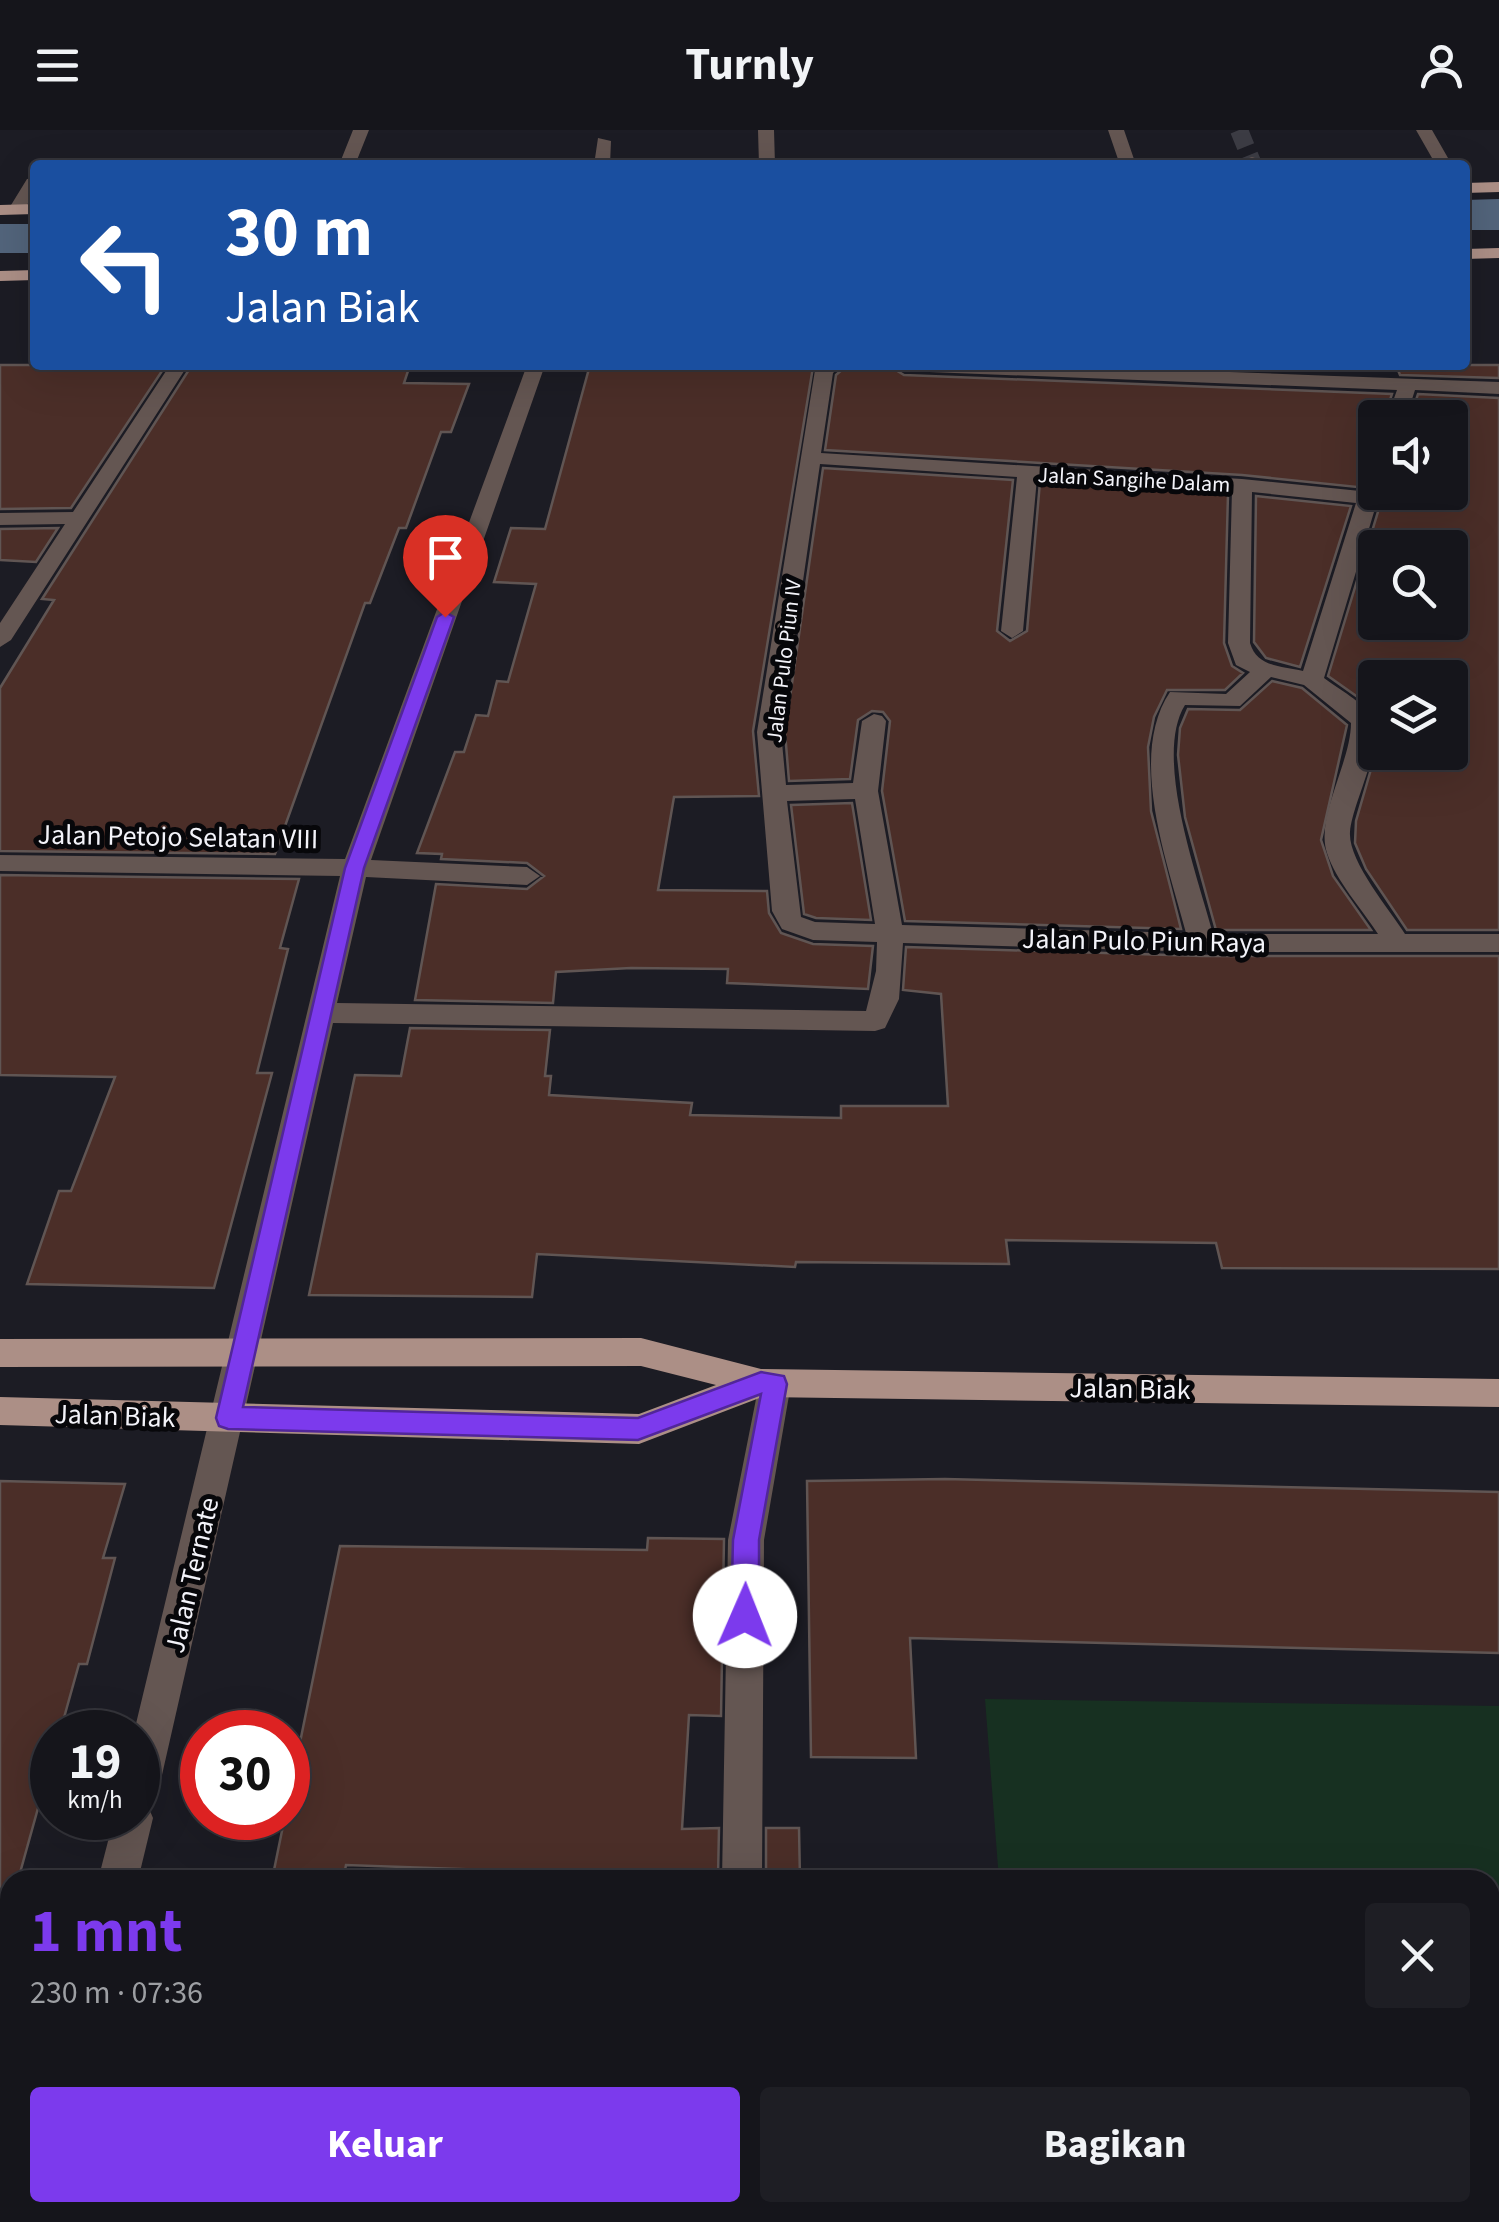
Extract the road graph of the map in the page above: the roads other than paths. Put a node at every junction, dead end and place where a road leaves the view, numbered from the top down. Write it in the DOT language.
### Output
graph roads {
  1 [pos="362,130"];
  2 [pos="766,130"];
  3 [pos="1116,130"];
  4 [pos="1424,130"];
  5 [pos="603,142"];
  6 [pos="348,160"];
  7 [pos="602,160"];
  8 [pos="767,160"];
  9 [pos="1126,160"];
  10 [pos="1441,160"];
  11 [pos="30,186"];
  12 [pos="1499,187"];
  13 [pos="1470,188"];
  14 [pos="6,216"];
  15 [pos="1470,254"];
  16 [pos="1499,254"];
  17 [pos="0,276"];
  18 [pos="30,276"];
  19 [pos="176,370"];
  20 [pos="534,370"];
  21 [pos="824,370"];
  22 [pos="1052,370"];
  23 [pos="1408,382"];
  24 [pos="1499,388"];
  25 [pos="1402,400"];
  26 [pos="812,458"];
  27 [pos="1026,474"];
  28 [pos="1242,484"];
  29 [pos="1358,497"];
  30 [pos="1363,510"];
  31 [pos="77,518"];
  32 [pos="0,519"];
  33 [pos="1012,631"];
  34 [pos="0,640"];
  35 [pos="1266,670"];
  36 [pos="1312,680"];
  37 [pos="874,721"];
  38 [pos="866,791"];
  39 [pos="776,792"];
  40 [pos="0,863"];
  41 [pos="355,868"];
  42 [pos="527,876"];
  43 [pos="791,923"];
  44 [pos="892,934"];
  45 [pos="1397,942"];
  46 [pos="1499,943"];
  47 [pos="1202,944"];
  48 [pos="322,1012"];
  49 [pos="241,1352"];
  50 [pos="0,1353"];
  51 [pos="768,1383"];
  52 [pos="1499,1393"];
  53 [pos="0,1411"];
  54 [pos="228,1418"];
  55 [pos="159,1710"];
  56 [pos="128,1840"];
  57 [pos="120,1870"];
  58 [pos="742,1870"];
  1 -- 6 [label="street"];
  2 -- 8 [label="street"];
  3 -- 9 [label="street"];
  4 -- 10 [label="street"];
  5 -- 7 [label="street"];
  11 -- 14 [label="street"];
  12 -- 13 [label="main road"];
  15 -- 16 [label="main road"];
  17 -- 18 [label="main road"];
  19 -- 31 [label="street"];
  20 -- 41 [label="street, Jalan Ternate"];
  21 -- 26 [label="street"];
  22 -- 23 [label="street"];
  23 -- 24 [label="street"];
  23 -- 25 [label="street"];
  26 -- 27 [label="street, Jalan Sangihe Dalam"];
  26 -- 39 [label="street, Jalan Pulo Piun IV"];
  27 -- 28 [label="street, Jalan Sangihe Dalam"];
  27 -- 33 [label="street, Jalan Sangihe Dalam"];
  28 -- 29 [label="street, Jalan Sangihe Dalam"];
  28 -- 35 [label="street, Jalan Sangihe Dalam"];
  30 -- 36 [label="street"];
  31 -- 32 [label="street"];
  31 -- 34 [label="street"];
  35 -- 36 [label="street"];
  35 -- 47 [label="street"];
  36 -- 45 [label="street"];
  37 -- 38 [label="street"];
  38 -- 39 [label="street"];
  38 -- 44 [label="street"];
  39 -- 43 [label="street, Jalan Pulo Piun IV"];
  40 -- 41 [label="street, Jalan Petojo Selatan VIII"];
  41 -- 42 [label="street, Jalan Petojo Selatan VIII"];
  41 -- 48 [label="street, Jalan Ternate"];
  43 -- 44 [label="street, Jalan Pulo Piun Raya"];
  44 -- 47 [label="street, Jalan Pulo Piun Raya"];
  44 -- 48 [label="street"];
  45 -- 46 [label="street, Jalan Pulo Piun Raya"];
  45 -- 47 [label="street, Jalan Pulo Piun Raya"];
  48 -- 49 [label="street, Jalan Ternate"];
  49 -- 50 [label="main road, Jalan Biak"];
  49 -- 51 [label="main road, Jalan Biak"];
  49 -- 54 [label="street, Jalan Ternate"];
  51 -- 52 [label="main road, Jalan Biak"];
  51 -- 54 [label="main road, Jalan Biak"];
  51 -- 58 [label="street"];
  53 -- 54 [label="main road, Jalan Biak"];
  54 -- 55 [label="street, Jalan Ternate"];
  56 -- 57 [label="street"];
}
